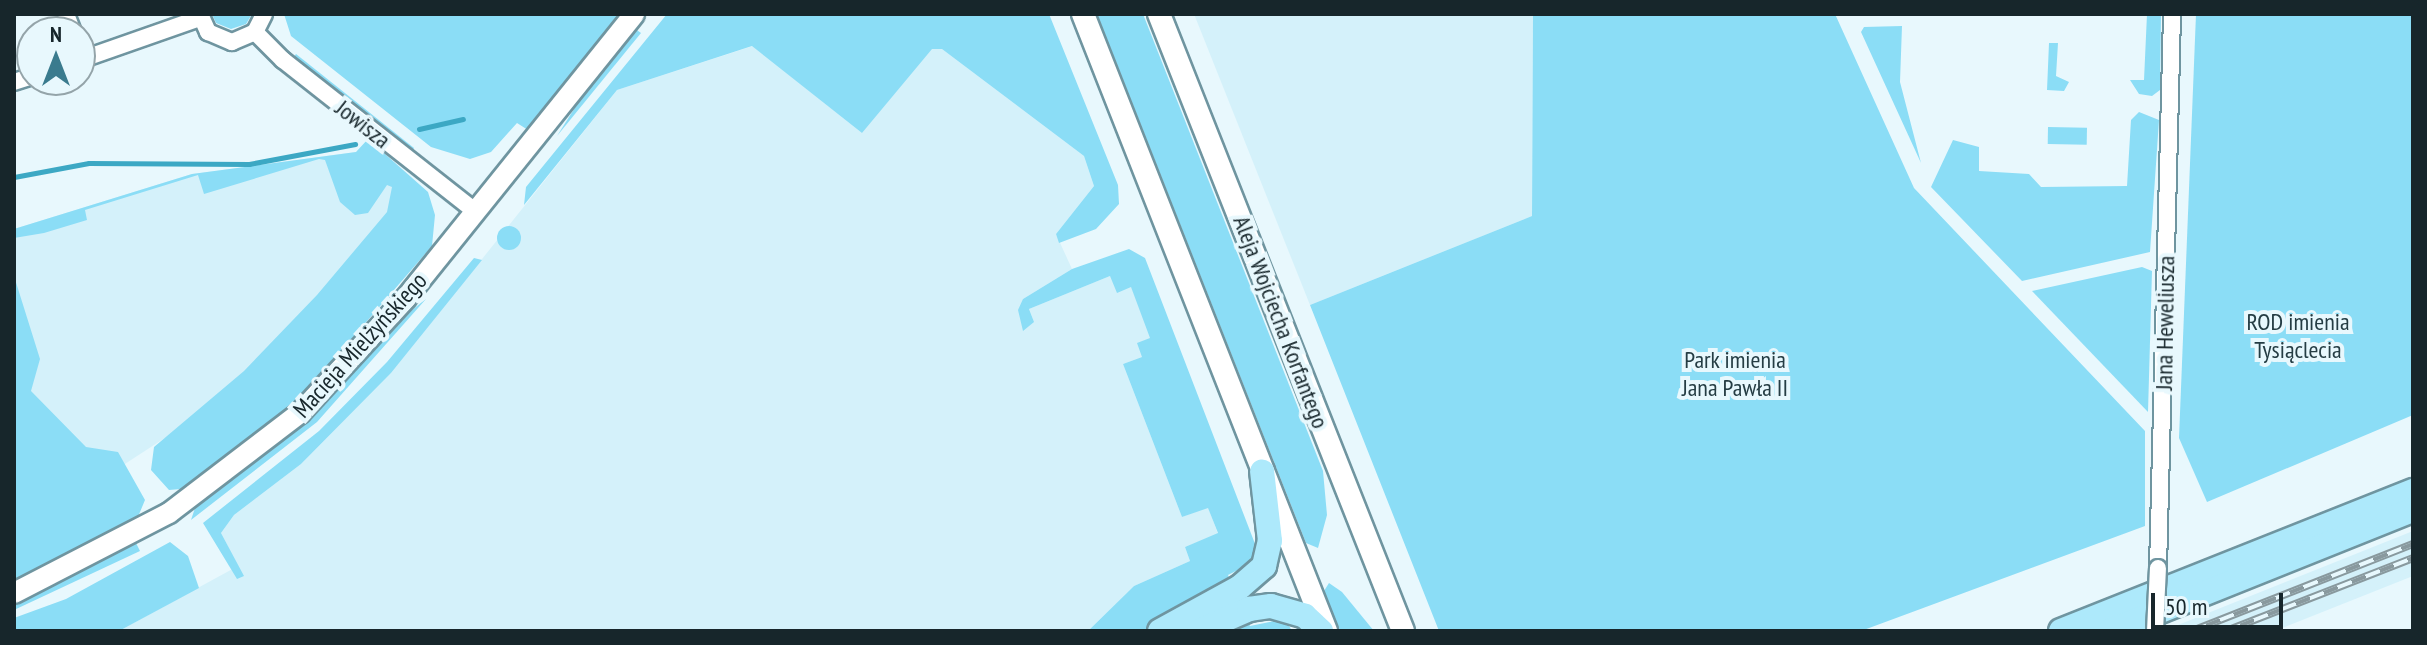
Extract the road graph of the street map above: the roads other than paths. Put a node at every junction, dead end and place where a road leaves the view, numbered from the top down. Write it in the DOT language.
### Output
graph roads {
  1 [pos="264,14"];
  2 [pos="634,14"];
  3 [pos="1083,14"];
  4 [pos="1159,14"];
  5 [pos="2172,14"];
  6 [pos="200,16"];
  7 [pos="255,32"];
  8 [pos="96,52"];
  9 [pos="475,211"];
  10 [pos="1262,471"];
  11 [pos="2413,491"];
  12 [pos="2413,510"];
  13 [pos="14,593"];
  14 [pos="1160,631"];
  15 [pos="1199,631"];
  16 [pos="1323,631"];
  17 [pos="1403,631"];
  18 [pos="2061,631"];
  19 [pos="2110,631"];
  20 [pos="2155,631"];
  1 -- 7 [label="street"];
  2 -- 9 [label="street, Macieja Mielżyńskiego"];
  3 -- 10 [label="main road"];
  4 -- 17 [label="main road, Aleja Wojciecha Korfantego"];
  5 -- 20 [label="street, Jana Heweliusza, bridge"];
  6 -- 7 [label="street"];
  6 -- 8 [label="street"];
  7 -- 9 [label="street, Jowisza"];
  9 -- 13 [label="street, Macieja Mielżyńskiego"];
  10 -- 14 [label="main road"];
  10 -- 16 [label="main road"];
  11 -- 18 [label="main road"];
  12 -- 19 [label="main road"];
  15 -- 16 [label="main road"];
}
